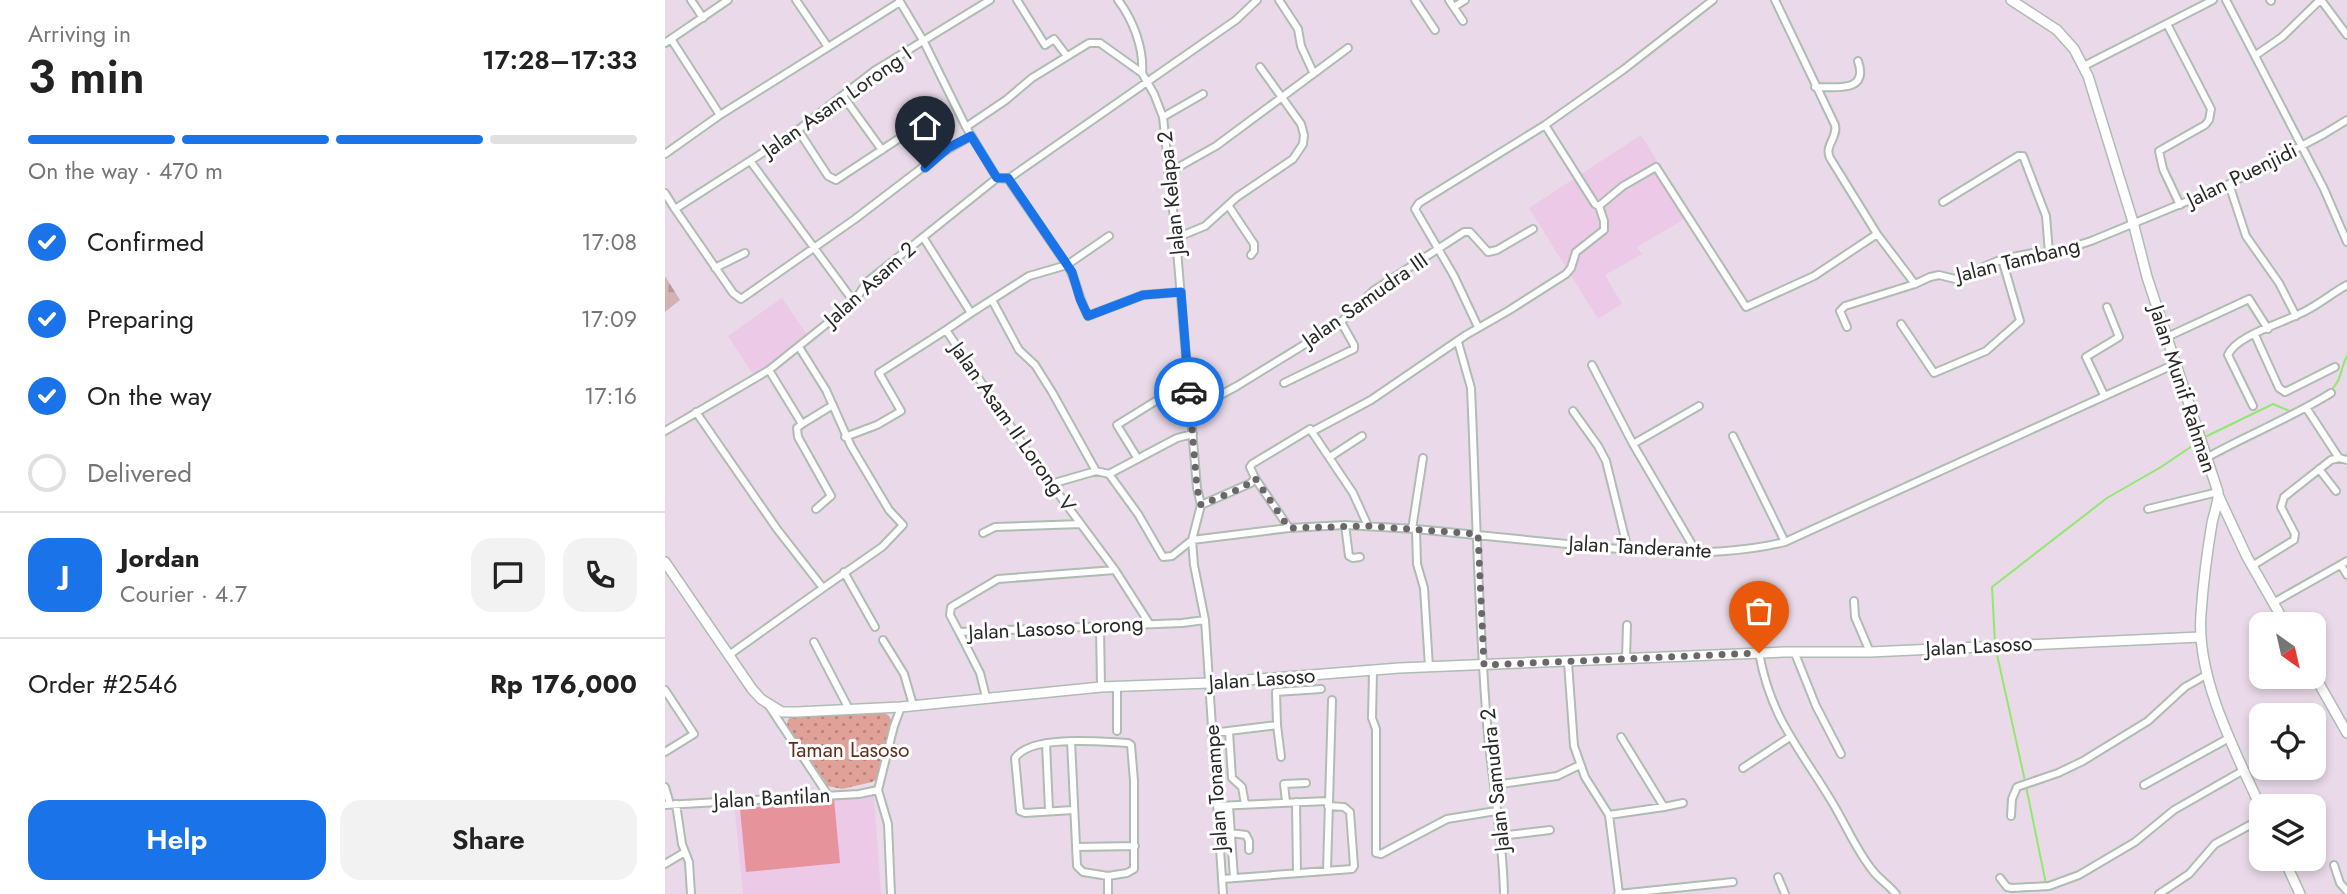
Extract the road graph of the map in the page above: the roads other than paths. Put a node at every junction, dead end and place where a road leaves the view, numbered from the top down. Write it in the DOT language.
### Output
graph roads {
  1 [pos="691,0"];
  2 [pos="728,0"];
  3 [pos="796,0"];
  4 [pos="990,0"];
  5 [pos="1017,0"];
  6 [pos="1118,0"];
  7 [pos="1257,0"];
  8 [pos="1279,0"];
  9 [pos="1415,0"];
  10 [pos="1449,0"];
  11 [pos="1465,0"];
  12 [pos="1713,0"];
  13 [pos="1775,0"];
  14 [pos="2011,0"];
  15 [pos="2213,0"];
  16 [pos="2225,0"];
  17 [pos="2320,0"];
  18 [pos="900,1"];
  19 [pos="1454,7"];
  20 [pos="703,18"];
  21 [pos="1463,21"];
  22 [pos="2167,24"];
  23 [pos="1435,30"];
  24 [pos="2347,35"];
  25 [pos="668,41"];
  26 [pos="924,42"];
  27 [pos="828,47"];
  28 [pos="1348,48"];
  29 [pos="2256,55"];
  30 [pos="1067,56"];
  31 [pos="1858,61"];
  32 [pos="2084,66"];
  33 [pos="1260,67"];
  34 [pos="1313,72"];
  35 [pos="1142,73"];
  36 [pos="1147,82"];
  37 [pos="1815,86"];
  38 [pos="1203,94"];
  39 [pos="843,96"];
  40 [pos="1282,96"];
  41 [pos="720,115"];
  42 [pos="1163,117"];
  43 [pos="2347,120"];
  44 [pos="921,124"];
  45 [pos="1545,125"];
  46 [pos="966,127"];
  47 [pos="797,130"];
  48 [pos="971,136"];
  49 [pos="2302,147"];
  50 [pos="882,150"];
  51 [pos="665,154"];
  52 [pos="751,162"];
  53 [pos="1168,173"];
  54 [pos="997,178"];
  55 [pos="1008,178"];
  56 [pos="2229,184"];
  57 [pos="665,193"];
  58 [pos="1943,202"];
  59 [pos="1228,205"];
  60 [pos="2180,205"];
  61 [pos="1599,206"];
  62 [pos="675,209"];
  63 [pos="2133,222"];
  64 [pos="2344,226"];
  65 [pos="1533,229"];
  66 [pos="1877,234"];
  67 [pos="1109,236"];
  68 [pos="923,237"];
  69 [pos="1176,238"];
  70 [pos="2347,242"];
  71 [pos="813,247"];
  72 [pos="1439,248"];
  73 [pos="745,253"];
  74 [pos="2049,253"];
  75 [pos="1251,255"];
  76 [pos="2002,259"];
  77 [pos="1067,264"];
  78 [pos="715,268"];
  79 [pos="1915,285"];
  80 [pos="2346,288"];
  81 [pos="1181,292"];
  82 [pos="992,300"];
  83 [pos="854,302"];
  84 [pos="2107,307"];
  85 [pos="971,313"];
  86 [pos="2296,316"];
  87 [pos="1341,322"];
  88 [pos="1901,324"];
  89 [pos="1478,327"];
  90 [pos="1847,327"];
  91 [pos="2268,329"];
  92 [pos="946,330"];
  93 [pos="2255,335"];
  94 [pos="2167,337"];
  95 [pos="1458,342"];
  96 [pos="799,347"];
  97 [pos="2175,364"];
  98 [pos="1592,365"];
  99 [pos="2335,367"];
  100 [pos="769,370"];
  101 [pos="1188,381"];
  102 [pos="1284,383"];
  103 [pos="2331,393"];
  104 [pos="2104,395"];
  105 [pos="833,405"];
  106 [pos="1192,406"];
  107 [pos="1699,406"];
  108 [pos="2253,406"];
  109 [pos="2307,409"];
  110 [pos="1573,411"];
  111 [pos="696,412"];
  112 [pos="802,424"];
  113 [pos="665,431"];
  114 [pos="1313,432"];
  115 [pos="1193,434"];
  116 [pos="1362,436"];
  117 [pos="1733,436"];
  118 [pos="845,437"];
  119 [pos="1633,444"];
  120 [pos="1330,457"];
  121 [pos="1423,458"];
  122 [pos="2206,458"];
  123 [pos="2339,458"];
  124 [pos="1138,459"];
  125 [pos="2347,460"];
  126 [pos="2319,469"];
  127 [pos="1096,471"];
  128 [pos="1109,474"];
  129 [pos="1255,478"];
  130 [pos="1051,484"];
  131 [pos="2336,491"];
  132 [pos="2218,495"];
  133 [pos="1201,505"];
  134 [pos="816,509"];
  135 [pos="2148,509"];
  136 [pos="1081,524"];
  137 [pos="2231,524"];
  138 [pos="1345,526"];
  139 [pos="1368,526"];
  140 [pos="2211,527"];
  141 [pos="1289,528"];
  142 [pos="1414,529"];
  143 [pos="983,533"];
  144 [pos="1478,534"];
  145 [pos="1192,540"];
  146 [pos="1785,542"];
  147 [pos="1627,550"];
  148 [pos="1697,553"];
  149 [pos="1360,557"];
  150 [pos="665,562"];
  151 [pos="2344,563"];
  152 [pos="2252,566"];
  153 [pos="1115,570"];
  154 [pos="668,572"];
  155 [pos="844,572"];
  156 [pos="2347,575"];
  157 [pos="823,588"];
  158 [pos="1854,601"];
  159 [pos="2273,603"];
  160 [pos="2278,612"];
  161 [pos="1205,620"];
  162 [pos="1149,623"];
  163 [pos="1627,625"];
  164 [pos="1100,626"];
  165 [pos="875,627"];
  166 [pos="959,632"];
  167 [pos="2200,637"];
  168 [pos="883,640"];
  169 [pos="814,642"];
  170 [pos="1794,651"];
  171 [pos="1870,652"];
  172 [pos="1759,653"];
  173 [pos="729,655"];
  174 [pos="1626,659"];
  175 [pos="1568,662"];
  176 [pos="1484,665"];
  177 [pos="1429,667"];
  178 [pos="1373,671"];
  179 [pos="2208,674"];
  180 [pos="1209,683"];
  181 [pos="1117,686"];
  182 [pos="1101,687"];
  183 [pos="1321,689"];
  184 [pos="665,690"];
  185 [pos="2324,690"];
  186 [pos="986,697"];
  187 [pos="1332,700"];
  188 [pos="767,704"];
  189 [pos="913,705"];
  190 [pos="901,706"];
  191 [pos="849,709"];
  192 [pos="2344,720"];
  193 [pos="1277,725"];
  194 [pos="1117,731"];
  195 [pos="1230,732"];
  196 [pos="1212,733"];
  197 [pos="2347,733"];
  198 [pos="1622,737"];
  199 [pos="1790,737"];
  200 [pos="2229,738"];
  201 [pos="1071,741"];
  202 [pos="1046,743"];
  203 [pos="665,752"];
  204 [pos="1841,754"];
  205 [pos="1280,757"];
  206 [pos="1580,765"];
  207 [pos="1743,768"];
  208 [pos="2244,770"];
  209 [pos="1306,783"];
  210 [pos="1493,785"];
  211 [pos="2144,785"];
  212 [pos="665,787"];
  213 [pos="878,790"];
  214 [pos="2255,794"];
  215 [pos="828,795"];
  216 [pos="1286,802"];
  217 [pos="1296,802"];
  218 [pos="1683,803"];
  219 [pos="670,804"];
  220 [pos="1245,804"];
  221 [pos="1328,804"];
  222 [pos="1217,806"];
  223 [pos="1229,806"];
  224 [pos="1664,807"];
  225 [pos="1049,810"];
  226 [pos="1073,810"];
  227 [pos="1496,811"];
  228 [pos="1609,815"];
  229 [pos="2011,816"];
  230 [pos="2249,825"];
  231 [pos="1550,830"];
  232 [pos="1231,833"];
  233 [pos="1500,836"];
  234 [pos="1135,846"];
  235 [pos="1076,847"];
  236 [pos="1249,850"];
  237 [pos="685,852"];
  238 [pos="665,864"];
  239 [pos="2334,865"];
  240 [pos="1327,871"];
  241 [pos="2289,871"];
  242 [pos="1297,873"];
  243 [pos="1108,876"];
  244 [pos="1778,877"];
  245 [pos="1234,878"];
  246 [pos="2000,878"];
  247 [pos="1223,879"];
  248 [pos="1733,882"];
  249 [pos="2347,891"];
  250 [pos="2164,893"];
  251 [pos="691,894"];
  252 [pos="891,894"];
  253 [pos="1108,894"];
  254 [pos="1223,894"];
  255 [pos="1504,894"];
  256 [pos="1618,894"];
  257 [pos="1785,894"];
  258 [pos="1896,894"];
  259 [pos="2300,894"];
  1 -- 20 [label="street"];
  2 -- 20 [label="street"];
  3 -- 27 [label="street"];
  4 -- 26 [label="street, Jalan Asam Lorong I"];
  5 -- 30 [label="street"];
  6 -- 35 [label="street"];
  7 -- 36 [label="street"];
  8 -- 34 [label="street"];
  9 -- 23 [label="street"];
  10 -- 19 [label="street"];
  11 -- 19 [label="street"];
  12 -- 45 [label="street"];
  13 -- 37 [label="street"];
  14 -- 32 [label="street, Jalan Munif Rahman"];
  15 -- 22 [label="street"];
  16 -- 29 [label="street"];
  17 -- 24 [label="street"];
  17 -- 29 [label="street"];
  18 -- 26 [label="street"];
  18 -- 27 [label="street"];
  19 -- 21 [label="street"];
  20 -- 25 [label="street"];
  22 -- 32 [label="street"];
  22 -- 60 [label="street"];
  25 -- 41 [label="street"];
  26 -- 39 [label="street, Jalan Asam Lorong I"];
  26 -- 46 [label="street"];
  27 -- 41 [label="street"];
  28 -- 34 [label="street"];
  29 -- 49 [label="street"];
  30 -- 35 [label="street"];
  30 -- 46 [label="street"];
  31 -- 37 [label="street"];
  32 -- 63 [label="street, Jalan Munif Rahman"];
  33 -- 40 [label="street"];
  34 -- 40 [label="street"];
  35 -- 36 [label="street, Jalan Kelapa 2"];
  36 -- 42 [label="street, Jalan Kelapa 2"];
  36 -- 55 [label="street"];
  37 -- 66 [label="street"];
  38 -- 42 [label="street"];
  39 -- 47 [label="street, Jalan Asam Lorong I"];
  39 -- 50 [label="street"];
  40 -- 53 [label="street"];
  40 -- 59 [label="street"];
  41 -- 51 [label="street"];
  42 -- 53 [label="street, Jalan Kelapa 2"];
  43 -- 49 [label="street, Jalan Puenjidi"];
  44 -- 50 [label="street"];
  45 -- 61 [label="street"];
  45 -- 72 [label="street"];
  46 -- 48 [label="street"];
  47 -- 50 [label="street"];
  47 -- 52 [label="street, Jalan Asam Lorong I"];
  48 -- 54 [label="street"];
  48 -- 71 [label="street"];
  49 -- 56 [label="street, Jalan Puenjidi"];
  49 -- 64 [label="street"];
  52 -- 62 [label="street, Jalan Asam Lorong I"];
  52 -- 71 [label="street, Jalan Asam Lorong I"];
  53 -- 69 [label="street, Jalan Kelapa 2"];
  54 -- 55 [label="street"];
  54 -- 68 [label="street, Jalan Asam 2"];
  55 -- 77 [label="street"];
  56 -- 60 [label="street, Jalan Puenjidi"];
  56 -- 86 [label="street"];
  57 -- 62 [label="street"];
  58 -- 74 [label="street"];
  59 -- 69 [label="street"];
  59 -- 75 [label="street"];
  60 -- 63 [label="street, Jalan Puenjidi"];
  61 -- 66 [label="street"];
  61 -- 89 [label="street"];
  62 -- 78 [label="street"];
  63 -- 74 [label="street, Jalan Tambang"];
  63 -- 94 [label="street, Jalan Munif Rahman"];
  64 -- 70 [label="street"];
  65 -- 72 [label="street, Jalan Samudra III"];
  66 -- 79 [label="street"];
  67 -- 77 [label="street"];
  68 -- 83 [label="street, Jalan Asam 2"];
  68 -- 85 [label="street, Jalan Asam II Lorong V"];
  69 -- 81 [label="street, Jalan Kelapa 2"];
  71 -- 78 [label="street"];
  71 -- 83 [label="street, Jalan Asam Lorong I"];
  72 -- 87 [label="street, Jalan Samudra III"];
  72 -- 89 [label="street"];
  73 -- 78 [label="street"];
  74 -- 76 [label="street, Jalan Tambang"];
  76 -- 79 [label="street, Jalan Tambang"];
  76 -- 88 [label="street"];
  77 -- 81 [label="street"];
  77 -- 82 [label="street"];
  79 -- 90 [label="street, Jalan Tambang"];
  80 -- 86 [label="street"];
  81 -- 101 [label="street, Jalan Kelapa 2"];
  82 -- 85 [label="street"];
  82 -- 127 [label="street"];
  83 -- 96 [label="street, Jalan Asam 2"];
  84 -- 104 [label="street"];
  85 -- 92 [label="street, Jalan Asam II Lorong V"];
  86 -- 91 [label="street"];
  87 -- 102 [label="street"];
  87 -- 106 [label="street, Jalan Samudra III"];
  89 -- 95 [label="street"];
  91 -- 93 [label="street"];
  91 -- 94 [label="street"];
  92 -- 118 [label="street"];
  92 -- 130 [label="street, Jalan Asam II Lorong V"];
  93 -- 99 [label="street"];
  93 -- 108 [label="street"];
  94 -- 97 [label="street, Jalan Munif Rahman"];
  95 -- 114 [label="street"];
  95 -- 144 [label="street"];
  96 -- 100 [label="street, Jalan Asam 2"];
  96 -- 105 [label="street"];
  97 -- 104 [label="street, Jalan Tanderante"];
  97 -- 122 [label="street, Jalan Munif Rahman"];
  98 -- 119 [label="street"];
  100 -- 111 [label="street, Jalan Asam 2"];
  100 -- 112 [label="street"];
  101 -- 106 [label="street, Jalan Kelapa 2"];
  101 -- 124 [label="street"];
  103 -- 109 [label="street"];
  104 -- 146 [label="street, Jalan Tanderante"];
  105 -- 112 [label="street"];
  105 -- 118 [label="street"];
  106 -- 115 [label="street, Jalan Kelapa 2"];
  107 -- 119 [label="street"];
  109 -- 122 [label="street"];
  109 -- 123 [label="street"];
  110 -- 147 [label="street"];
  111 -- 113 [label="street, Jalan Asam 2"];
  111 -- 157 [label="street"];
  112 -- 134 [label="street"];
  114 -- 120 [label="street"];
  114 -- 129 [label="street"];
  115 -- 124 [label="street"];
  115 -- 133 [label="street, Jalan Kelapa 2"];
  116 -- 120 [label="street"];
  117 -- 146 [label="street"];
  118 -- 155 [label="street"];
  119 -- 148 [label="street"];
  120 -- 139 [label="street"];
  121 -- 142 [label="street"];
  122 -- 132 [label="street, Jalan Munif Rahman"];
  123 -- 125 [label="street"];
  123 -- 126 [label="street"];
  124 -- 128 [label="street"];
  126 -- 131 [label="street"];
  126 -- 152 [label="street"];
  127 -- 128 [label="street"];
  127 -- 130 [label="street"];
  128 -- 145 [label="street"];
  129 -- 133 [label="street"];
  129 -- 141 [label="street"];
  130 -- 136 [label="street, Jalan Asam II Lorong V"];
  132 -- 135 [label="street"];
  132 -- 137 [label="street"];
  132 -- 140 [label="street, Jalan Munif Rahman"];
  133 -- 145 [label="street, Jalan Kelapa 2"];
  136 -- 143 [label="street"];
  136 -- 153 [label="street, Jalan Asam II Lorong V"];
  137 -- 140 [label="street"];
  137 -- 152 [label="street"];
  138 -- 139 [label="street, Jalan Tanderante"];
  138 -- 141 [label="street, Jalan Tanderante"];
  138 -- 149 [label="street"];
  139 -- 142 [label="street, Jalan Tanderante"];
  140 -- 167 [label="street, Jalan Munif Rahman"];
  141 -- 145 [label="street, Jalan Tanderante"];
  142 -- 144 [label="street, Jalan Tanderante"];
  142 -- 177 [label="street"];
  144 -- 147 [label="street, Jalan Tanderante"];
  144 -- 176 [label="street"];
  145 -- 161 [label="street, Jalan Kelapa 2"];
  146 -- 148 [label="street, Jalan Tanderante"];
  147 -- 148 [label="street, Jalan Tanderante"];
  150 -- 154 [label="street"];
  151 -- 156 [label="street"];
  151 -- 159 [label="street"];
  152 -- 159 [label="street"];
  153 -- 162 [label="street, Jalan Asam II Lorong V"];
  153 -- 166 [label="street"];
  154 -- 173 [label="street"];
  155 -- 157 [label="street"];
  155 -- 165 [label="street"];
  157 -- 173 [label="street"];
  158 -- 171 [label="street"];
  159 -- 160 [label="street"];
  161 -- 162 [label="street, Jalan Lasoso Lorong"];
  161 -- 180 [label="street, Jalan Tonampe"];
  162 -- 164 [label="street, Jalan Lasoso Lorong"];
  163 -- 174 [label="street"];
  164 -- 166 [label="street, Jalan Lasoso Lorong"];
  164 -- 182 [label="street"];
  166 -- 186 [label="street, Jalan Lasoso Lorong"];
  167 -- 171 [label="street, Jalan Lasoso"];
  167 -- 179 [label="street, Jalan Munif Rahman"];
  168 -- 189 [label="street"];
  169 -- 191 [label="street"];
  170 -- 171 [label="street, Jalan Lasoso"];
  170 -- 172 [label="street, Jalan Lasoso"];
  170 -- 204 [label="street"];
  172 -- 174 [label="street, Jalan Lasoso"];
  172 -- 199 [label="street"];
  173 -- 188 [label="street"];
  174 -- 175 [label="street, Jalan Lasoso"];
  175 -- 176 [label="street, Jalan Lasoso"];
  175 -- 206 [label="street"];
  176 -- 177 [label="street, Jalan Lasoso"];
  176 -- 210 [label="street, Jalan Samudra 2"];
  177 -- 178 [label="street, Jalan Lasoso"];
  178 -- 180 [label="street, Jalan Lasoso"];
  178 -- 227 [label="street"];
  179 -- 200 [label="street, Jalan Munif Rahman"];
  179 -- 229 [label="street"];
  180 -- 181 [label="street, Jalan Lasoso"];
  180 -- 196 [label="street, Jalan Tonampe"];
  181 -- 182 [label="street, Jalan Lasoso"];
  181 -- 194 [label="street"];
  182 -- 186 [label="street, Jalan Lasoso"];
  183 -- 193 [label="street"];
  184 -- 203 [label="street"];
  185 -- 192 [label="street"];
  186 -- 189 [label="street, Jalan Lasoso"];
  187 -- 221 [label="street"];
  188 -- 191 [label="street, Jalan Lasoso"];
  188 -- 215 [label="street"];
  189 -- 190 [label="street, Jalan Lasoso"];
  190 -- 191 [label="street, Jalan Lasoso"];
  190 -- 213 [label="street"];
  192 -- 197 [label="street"];
  193 -- 195 [label="street"];
  193 -- 205 [label="street"];
  195 -- 196 [label="street"];
  195 -- 220 [label="street"];
  196 -- 222 [label="street, Jalan Tonampe"];
  198 -- 224 [label="street"];
  199 -- 207 [label="street"];
  199 -- 258 [label="street"];
  200 -- 208 [label="street, Jalan Munif Rahman"];
  200 -- 211 [label="street"];
  201 -- 202 [label="street"];
  201 -- 226 [label="street"];
  201 -- 234 [label="street"];
  202 -- 225 [label="street"];
  202 -- 225 [label="street"];
  206 -- 210 [label="street"];
  206 -- 228 [label="street"];
  208 -- 214 [label="street, Jalan Munif Rahman"];
  208 -- 246 [label="street"];
  209 -- 216 [label="street"];
  210 -- 227 [label="street, Jalan Samudra 2"];
  212 -- 219 [label="street"];
  213 -- 215 [label="street, Jalan Bantilan"];
  213 -- 252 [label="street"];
  215 -- 219 [label="street, Jalan Bantilan"];
  216 -- 217 [label="street"];
  216 -- 220 [label="street"];
  217 -- 221 [label="street"];
  217 -- 242 [label="street"];
  218 -- 224 [label="street"];
  219 -- 237 [label="street"];
  220 -- 223 [label="street"];
  221 -- 240 [label="street"];
  221 -- 240 [label="street"];
  222 -- 223 [label="street"];
  222 -- 247 [label="street, Jalan Tonampe"];
  223 -- 232 [label="street"];
  224 -- 228 [label="street"];
  225 -- 226 [label="street"];
  226 -- 235 [label="street"];
  227 -- 233 [label="street, Jalan Samudra 2"];
  228 -- 256 [label="street"];
  230 -- 250 [label="street"];
  231 -- 233 [label="street"];
  232 -- 236 [label="street"];
  232 -- 245 [label="street"];
  233 -- 255 [label="street, Jalan Samudra 2"];
  234 -- 235 [label="street"];
  234 -- 243 [label="street"];
  235 -- 243 [label="street"];
  237 -- 238 [label="street"];
  237 -- 251 [label="street"];
  239 -- 249 [label="street"];
  240 -- 242 [label="street"];
  241 -- 259 [label="street"];
  242 -- 245 [label="street"];
  243 -- 253 [label="street"];
  244 -- 257 [label="street"];
  245 -- 247 [label="street"];
  247 -- 254 [label="street, Jalan Tonampe"];
  248 -- 256 [label="street"];
}
